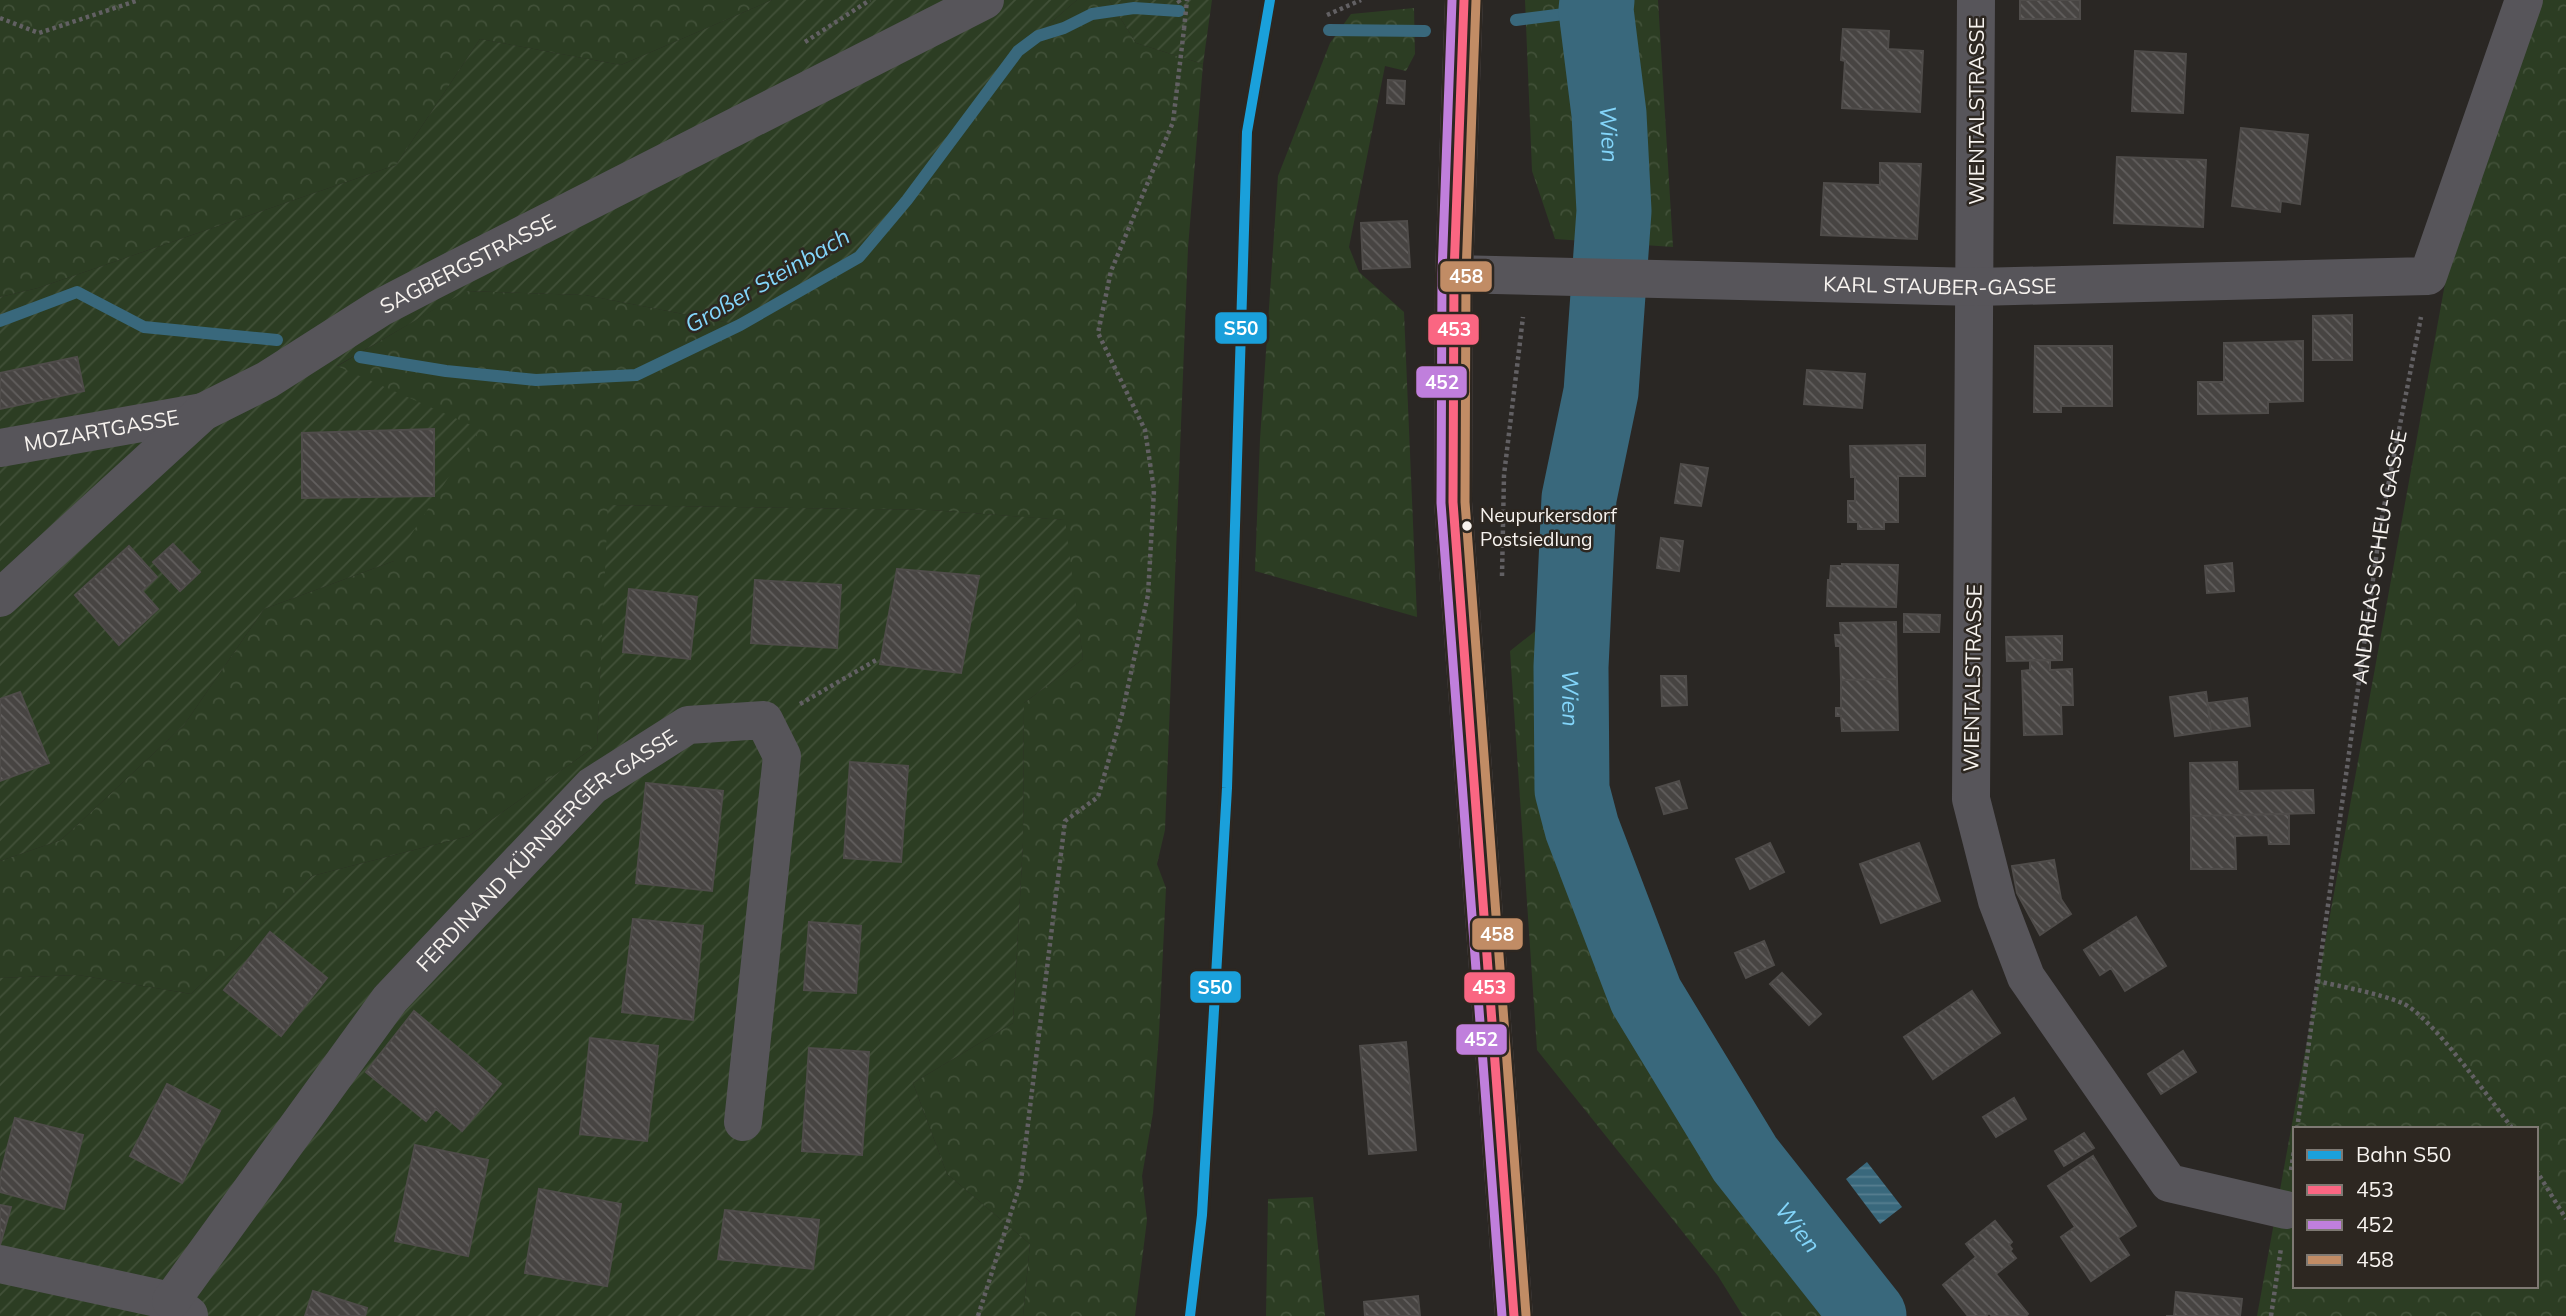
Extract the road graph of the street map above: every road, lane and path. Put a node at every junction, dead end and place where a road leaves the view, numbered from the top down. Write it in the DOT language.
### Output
graph roads {
  1 [pos="139,0"];
  2 [pos="985,0"];
  3 [pos="1187,0"];
  4 [pos="1361,0"];
  5 [pos="1464,0"];
  6 [pos="1976,0"];
  7 [pos="2525,0"];
  8 [pos="1327,15"];
  9 [pos="0,18"];
  10 [pos="1454,274"];
  11 [pos="2428,276"];
  12 [pos="1976,287"];
  13 [pos="203,412"];
  14 [pos="0,448"];
  15 [pos="0,598"];
  16 [pos="878,659"];
  17 [pos="764,720"];
  18 [pos="2317,981"];
  19 [pos="743,1122"];
  20 [pos="2297,1127"];
  21 [pos="2511,1127"];
  22 [pos="2538,1174"];
  23 [pos="2286,1210"];
  24 [pos="2566,1219"];
  25 [pos="0,1265"];
  26 [pos="181,1308"];
  27 [pos="978,1316"];
  28 [pos="1514,1316"];
  1 -- 9 [label="path"];
  2 -- 13 [label="street, SAGBERGSTRASSE"];
  3 -- 27 [label="path, bridge"];
  4 -- 8 [label="path"];
  5 -- 10 [label="main road"];
  6 -- 12 [label="street, WIENTALSTRASSE"];
  7 -- 11 [label="street"];
  10 -- 12 [label="street, KARL STAUBER-GASSE"];
  10 -- 28 [label="main road"];
  11 -- 12 [label="street, KARL STAUBER-GASSE"];
  11 -- 18 [label="path, ANDREAS SCHEU-GASSE"];
  12 -- 23 [label="street, WIENTALSTRASSE"];
  13 -- 14 [label="street, MOZARTGASSE"];
  13 -- 15 [label="street, SAGBERGSTRASSE"];
  16 -- 17 [label="path"];
  17 -- 19 [label="street"];
  17 -- 26 [label="street, FERDINAND KÜRNBERGER-GASSE"];
  18 -- 20 [label="path, ANDREAS SCHEU-GASSE"];
  18 -- 21 [label="path"];
  22 -- 24 [label="path"];
  25 -- 26 [label="street"];
}
